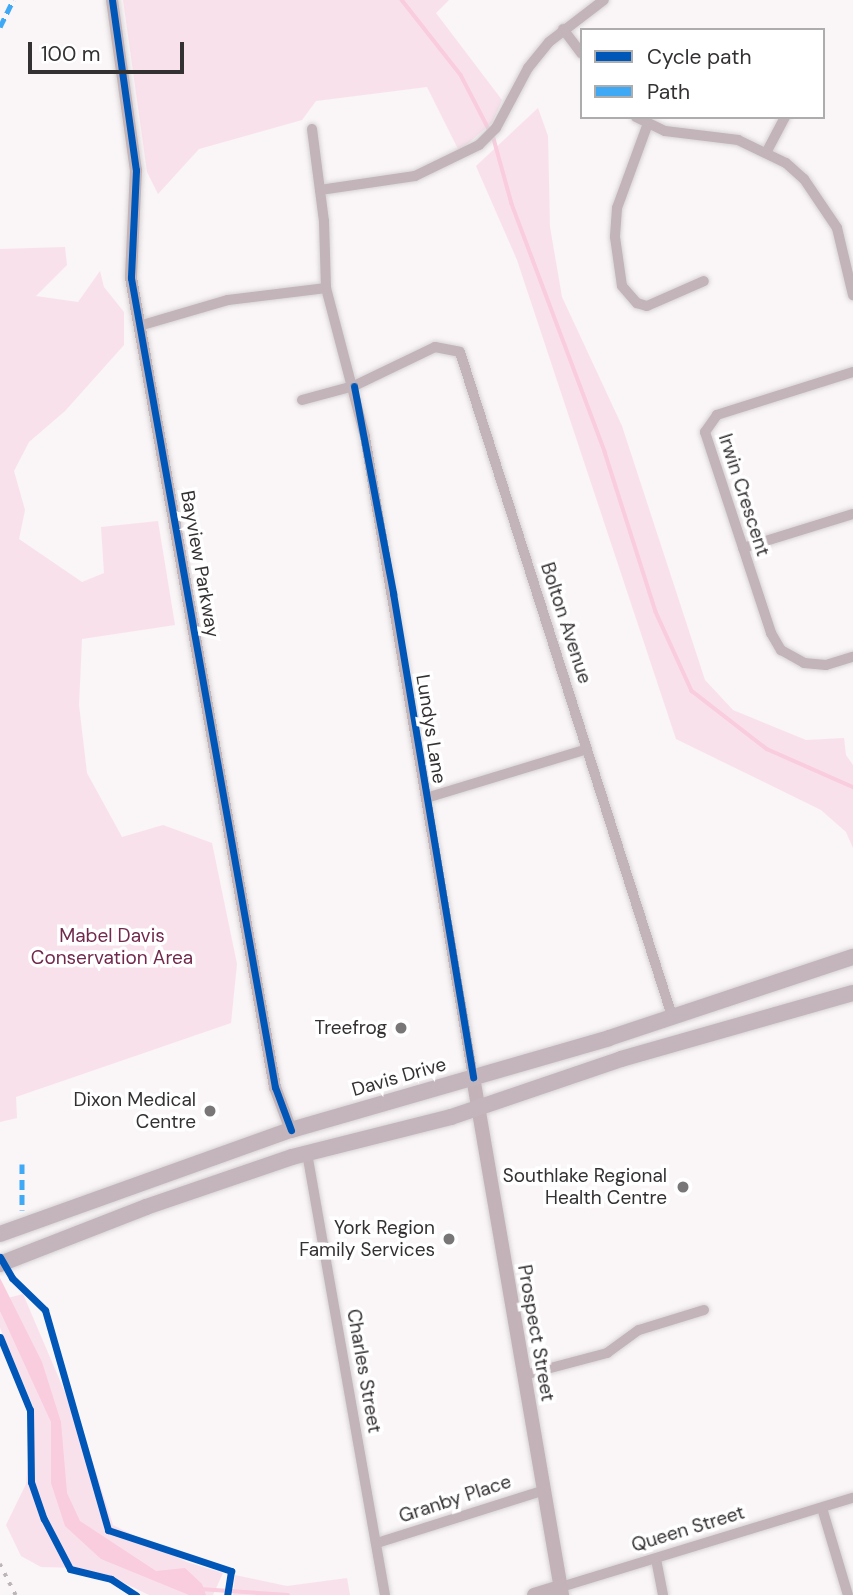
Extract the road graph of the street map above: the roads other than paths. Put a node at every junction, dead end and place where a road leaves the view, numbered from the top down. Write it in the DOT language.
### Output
graph roads {
  1 [pos="112,0"];
  2 [pos="604,0"];
  3 [pos="563,29"];
  4 [pos="580,51"];
  5 [pos="638,119"];
  6 [pos="784,119"];
  7 [pos="647,126"];
  8 [pos="312,129"];
  9 [pos="766,153"];
  10 [pos="320,190"];
  11 [pos="704,281"];
  12 [pos="326,288"];
  13 [pos="853,295"];
  14 [pos="139,326"];
  15 [pos="853,372"];
  16 [pos="354,386"];
  17 [pos="302,400"];
  18 [pos="853,514"];
  19 [pos="743,548"];
  20 [pos="853,657"];
  21 [pos="587,748"];
  22 [pos="426,798"];
  23 [pos="853,957"];
  24 [pos="853,993"];
  25 [pos="672,1016"];
  26 [pos="473,1077"];
  27 [pos="478,1109"];
  28 [pos="290,1130"];
  29 [pos="307,1153"];
  30 [pos="7,1231"];
  31 [pos="0,1264"];
  32 [pos="704,1310"];
  33 [pos="524,1375"];
  34 [pos="545,1490"];
  35 [pos="853,1498"];
  36 [pos="822,1508"];
  37 [pos="377,1543"];
  38 [pos="656,1559"];
  39 [pos="561,1591"];
  40 [pos="385,1595"];
  41 [pos="534,1595"];
  42 [pos="663,1595"];
  43 [pos="848,1595"];
  1 -- 14 [label="street, Bayview Parkway"];
  2 -- 3 [label="street"];
  3 -- 4 [label="street"];
  3 -- 10 [label="street"];
  5 -- 7 [label="street"];
  6 -- 9 [label="street"];
  7 -- 9 [label="street"];
  7 -- 11 [label="street"];
  8 -- 10 [label="street, Lundys Lane"];
  9 -- 13 [label="street"];
  10 -- 12 [label="street, Lundys Lane"];
  12 -- 14 [label="street"];
  12 -- 16 [label="street, Lundys Lane"];
  14 -- 28 [label="street, Bayview Parkway"];
  15 -- 19 [label="street, Irwin Crescent"];
  16 -- 17 [label="street"];
  16 -- 21 [label="street, Bolton Avenue"];
  16 -- 22 [label="street, Lundys Lane"];
  18 -- 19 [label="street"];
  19 -- 20 [label="street, Irwin Crescent"];
  21 -- 22 [label="street"];
  21 -- 25 [label="street, Bolton Avenue"];
  22 -- 26 [label="street, Lundys Lane"];
  23 -- 25 [label="main road, Davis Drive"];
  24 -- 27 [label="main road"];
  25 -- 26 [label="main road, Davis Drive"];
  26 -- 27 [label="main road, Prospect Street"];
  26 -- 28 [label="main road, Davis Drive"];
  27 -- 29 [label="main road"];
  27 -- 33 [label="main road, Prospect Street"];
  28 -- 30 [label="main road, Davis Drive"];
  29 -- 31 [label="main road"];
  29 -- 37 [label="street, Charles Street"];
  32 -- 33 [label="street"];
  33 -- 34 [label="main road, Prospect Street"];
  34 -- 37 [label="street, Granby Place"];
  34 -- 39 [label="main road, Prospect Street"];
  35 -- 36 [label="street, Queen Street"];
  36 -- 38 [label="street, Queen Street"];
  36 -- 43 [label="street"];
  37 -- 40 [label="street, Charles Street"];
  38 -- 39 [label="street, Queen Street"];
  38 -- 42 [label="street"];
  39 -- 41 [label="main road, Queen Street"];
}
